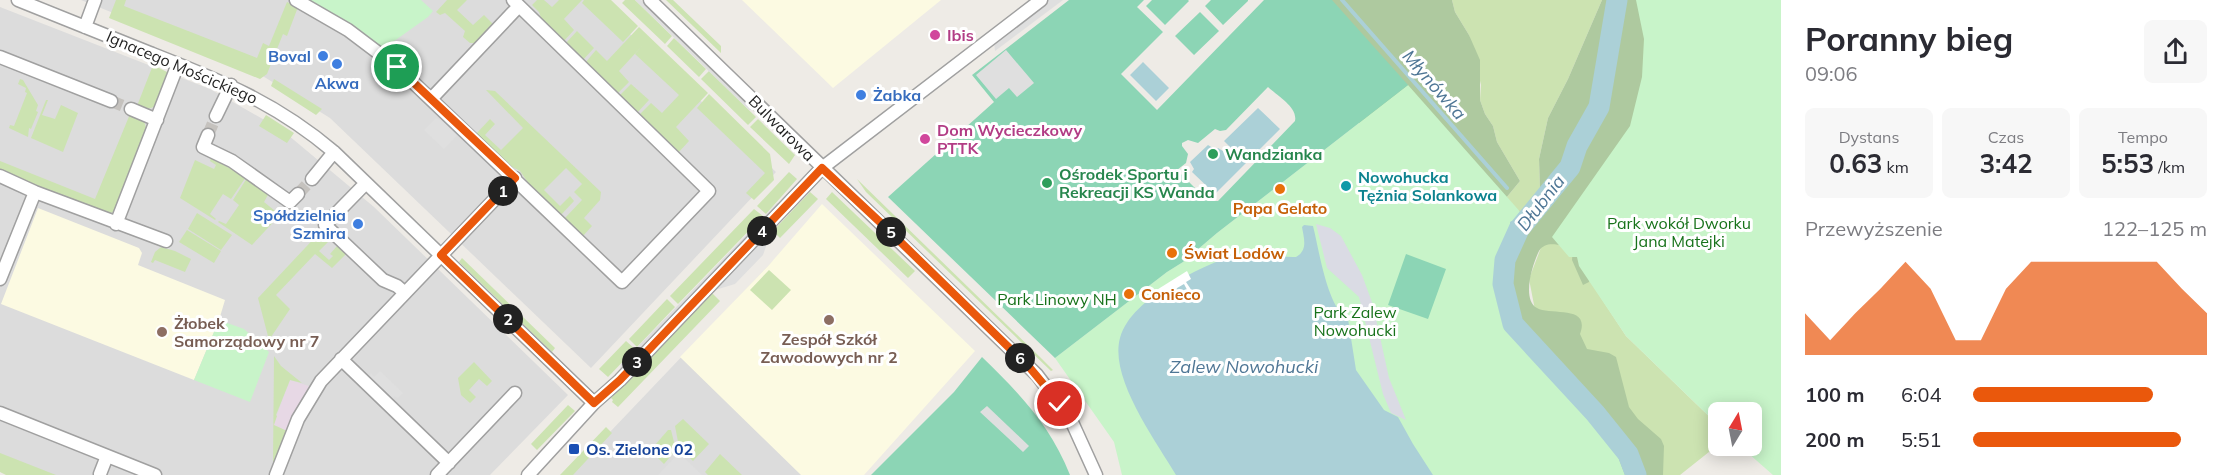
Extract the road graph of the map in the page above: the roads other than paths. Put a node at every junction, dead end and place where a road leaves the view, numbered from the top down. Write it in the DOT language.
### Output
graph roads {
  1 [pos="18,0"];
  2 [pos="95,0"];
  3 [pos="296,0"];
  4 [pos="650,0"];
  5 [pos="1041,0"];
  6 [pos="516,3"];
  7 [pos="85,27"];
  8 [pos="0,57"];
  9 [pos="178,64"];
  10 [pos="231,85"];
  11 [pos="431,99"];
  12 [pos="111,101"];
  13 [pos="131,109"];
  14 [pos="216,116"];
  15 [pos="157,120"];
  16 [pos="208,135"];
  17 [pos="334,152"];
  18 [pos="822,168"];
  19 [pos="0,176"];
  20 [pos="515,178"];
  21 [pos="312,179"];
  22 [pos="366,183"];
  23 [pos="35,192"];
  24 [pos="298,194"];
  25 [pos="116,224"];
  26 [pos="166,241"];
  27 [pos="441,255"];
  28 [pos="0,279"];
  29 [pos="405,293"];
  30 [pos="341,359"];
  31 [pos="515,393"];
  32 [pos="594,403"];
  33 [pos="0,413"];
  34 [pos="107,456"];
  35 [pos="449,463"];
  36 [pos="100,474"];
  37 [pos="155,475"];
  38 [pos="276,475"];
  39 [pos="437,475"];
  40 [pos="528,475"];
  41 [pos="1096,475"];
  1 -- 7 [label="street, Ignacego Mościckiego"];
  2 -- 7 [label="street"];
  3 -- 11 [label="street"];
  4 -- 18 [label="street, Bulwarowa"];
  5 -- 18 [label="street"];
  6 -- 11 [label="street"];
  6 -- 20 [label="street"];
  7 -- 9 [label="street, Ignacego Mościckiego"];
  8 -- 12 [label="street"];
  9 -- 10 [label="street, Ignacego Mościckiego"];
  9 -- 15 [label="street"];
  10 -- 14 [label="street"];
  10 -- 17 [label="street, Ignacego Mościckiego"];
  11 -- 20 [label="street"];
  13 -- 15 [label="street"];
  15 -- 25 [label="street"];
  16 -- 24 [label="street"];
  17 -- 21 [label="street"];
  17 -- 22 [label="street, Ignacego Mościckiego"];
  18 -- 32 [label="street"];
  18 -- 41 [label="street, Bulwarowa"];
  19 -- 23 [label="street"];
  20 -- 27 [label="street"];
  22 -- 27 [label="street, Ignacego Mościckiego"];
  22 -- 29 [label="street"];
  23 -- 25 [label="street"];
  23 -- 28 [label="street"];
  25 -- 26 [label="street"];
  27 -- 29 [label="street"];
  27 -- 32 [label="street, Ignacego Mościckiego"];
  29 -- 30 [label="street"];
  30 -- 35 [label="street"];
  30 -- 38 [label="street"];
  31 -- 35 [label="street"];
  32 -- 40 [label="street"];
  33 -- 34 [label="street"];
  34 -- 36 [label="street"];
  34 -- 37 [label="street"];
  35 -- 39 [label="street"];
}
